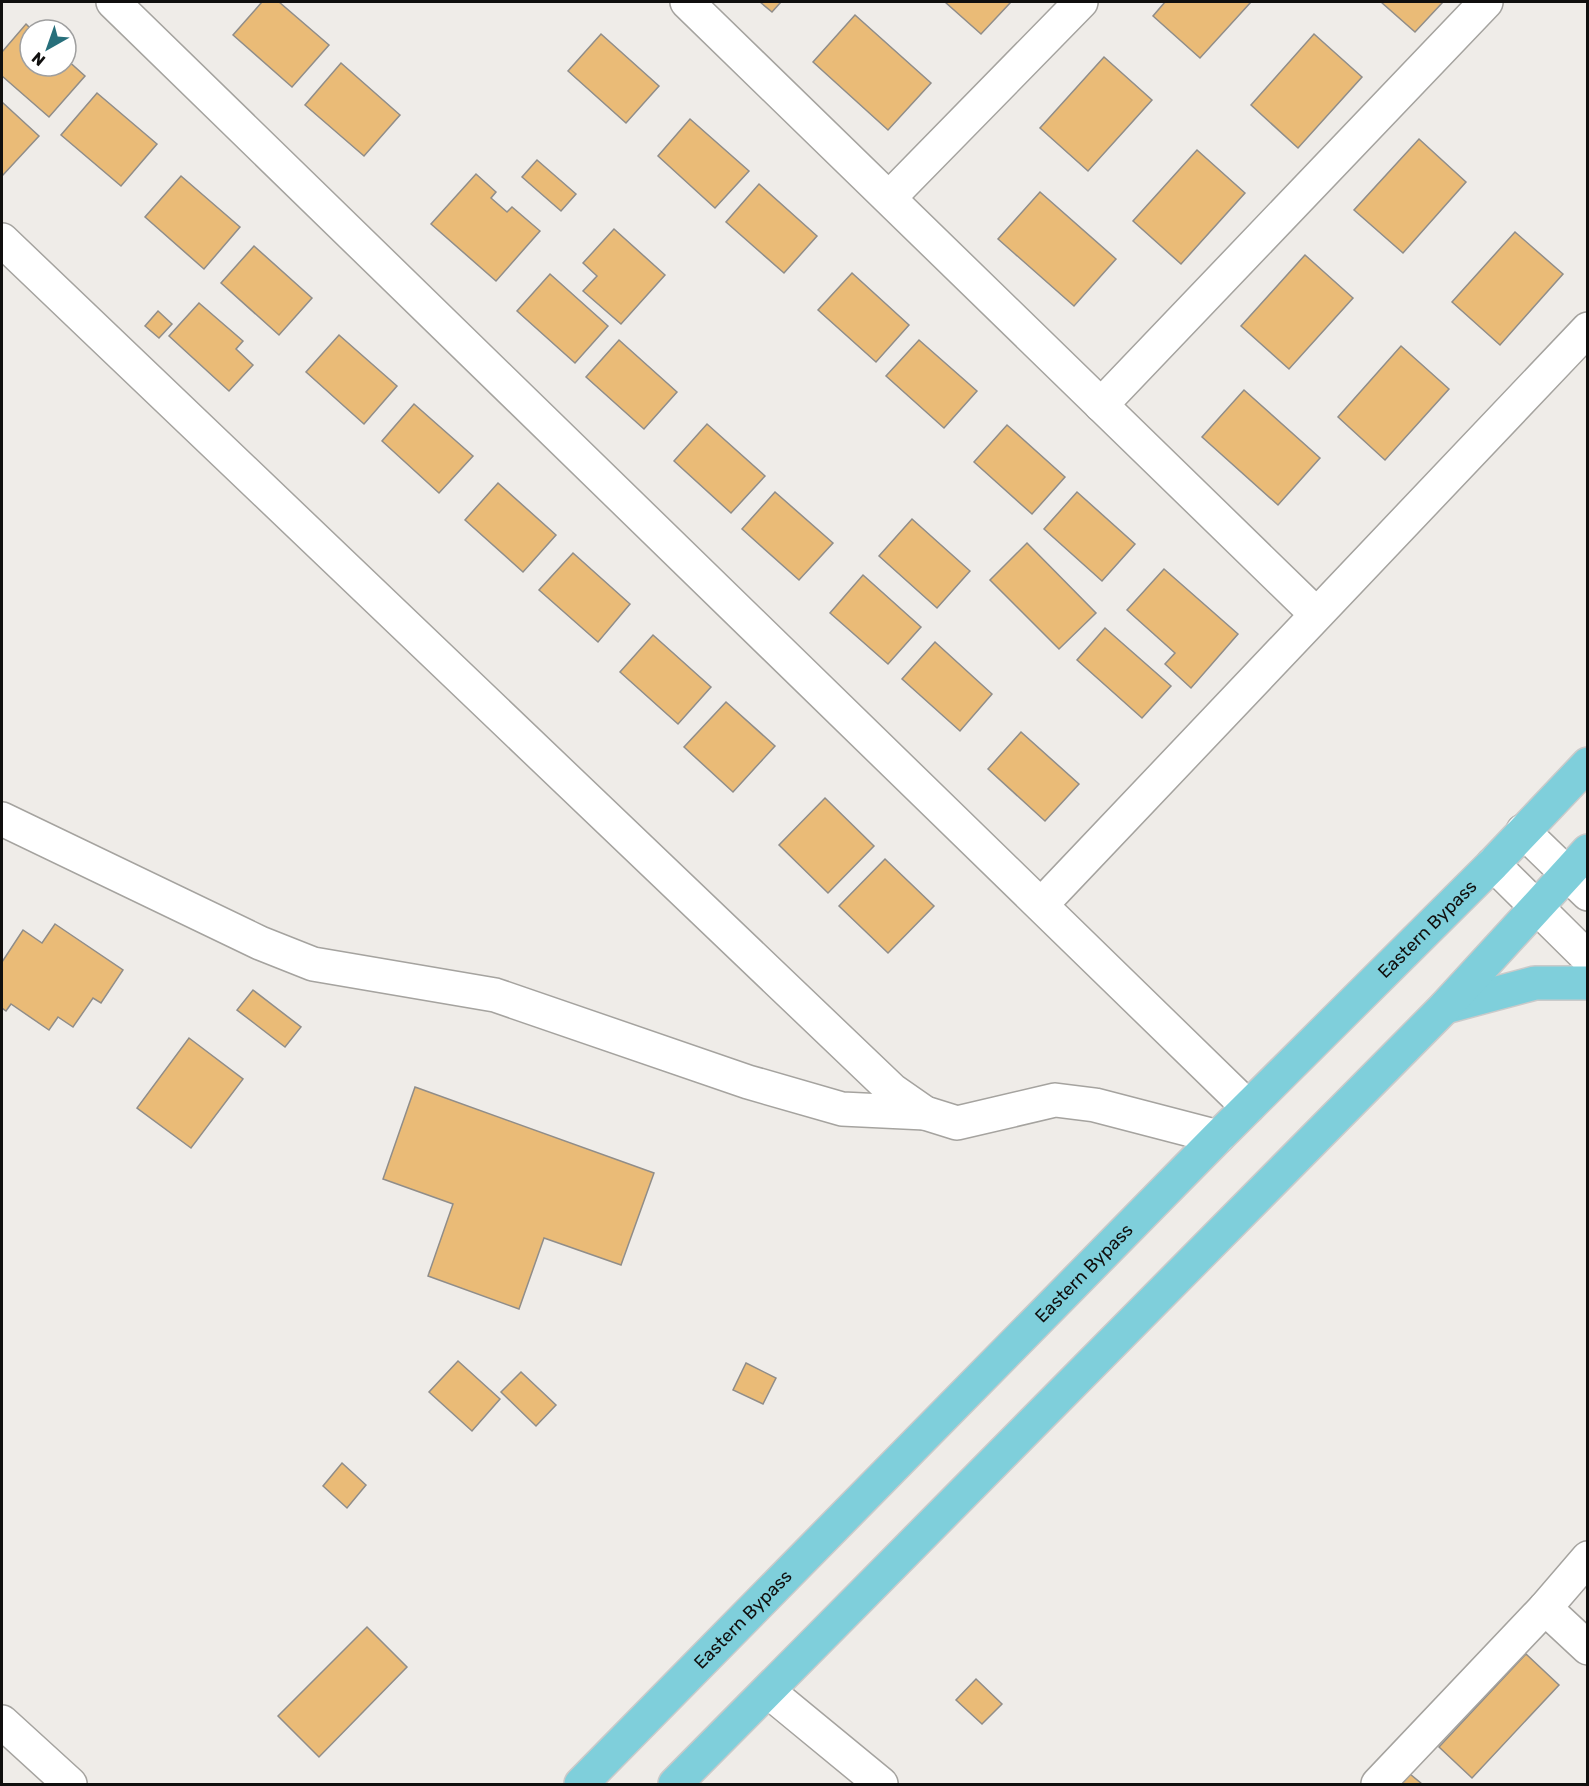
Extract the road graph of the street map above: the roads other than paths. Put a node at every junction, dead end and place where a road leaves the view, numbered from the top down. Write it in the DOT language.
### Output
graph roads {
  1 [pos="112,2"];
  2 [pos="687,2"];
  3 [pos="1082,2"];
  4 [pos="1486,2"];
  5 [pos="889,198"];
  6 [pos="2,240"];
  7 [pos="1587,328"];
  8 [pos="1101,405"];
  9 [pos="1316,614"];
  10 [pos="1587,764"];
  11 [pos="2,819"];
  12 [pos="1523,831"];
  13 [pos="1493,864"];
  14 [pos="1580,872"];
  15 [pos="1041,905"];
  16 [pos="1537,905"];
  17 [pos="1587,958"];
  18 [pos="1587,983"];
  19 [pos="1445,1007"];
  20 [pos="1248,1107"];
  21 [pos="924,1113"];
  22 [pos="1218,1137"];
  23 [pos="1587,1558"];
  24 [pos="1545,1608"];
  25 [pos="1587,1648"];
  26 [pos="768,1691"];
  27 [pos="2,1722"];
  28 [pos="70,1785"];
  29 [pos="581,1785"];
  30 [pos="675,1785"];
  31 [pos="880,1785"];
  32 [pos="1378,1785"];
  1 -- 15 [label="street"];
  2 -- 5 [label="street"];
  3 -- 5 [label="street"];
  4 -- 8 [label="street"];
  5 -- 8 [label="street"];
  6 -- 21 [label="street"];
  7 -- 9 [label="street"];
  8 -- 9 [label="street"];
  9 -- 15 [label="street"];
  10 -- 12 [label="main road, Eastern Bypass"];
  11 -- 21 [label="street"];
  12 -- 13 [label="main road, Eastern Bypass"];
  12 -- 14 [label="street"];
  13 -- 16 [label="street"];
  13 -- 20 [label="main road, Eastern Bypass"];
  14 -- 16 [label="main road"];
  15 -- 20 [label="street"];
  16 -- 17 [label="street"];
  16 -- 19 [label="main road"];
  18 -- 19 [label="main road"];
  19 -- 26 [label="main road"];
  20 -- 22 [label="main road, Eastern Bypass"];
  21 -- 22 [label="street"];
  22 -- 29 [label="main road, Eastern Bypass"];
  23 -- 24 [label="street"];
  24 -- 25 [label="street"];
  24 -- 32 [label="street"];
  26 -- 30 [label="main road"];
  26 -- 31 [label="street"];
  27 -- 28 [label="street"];
}
